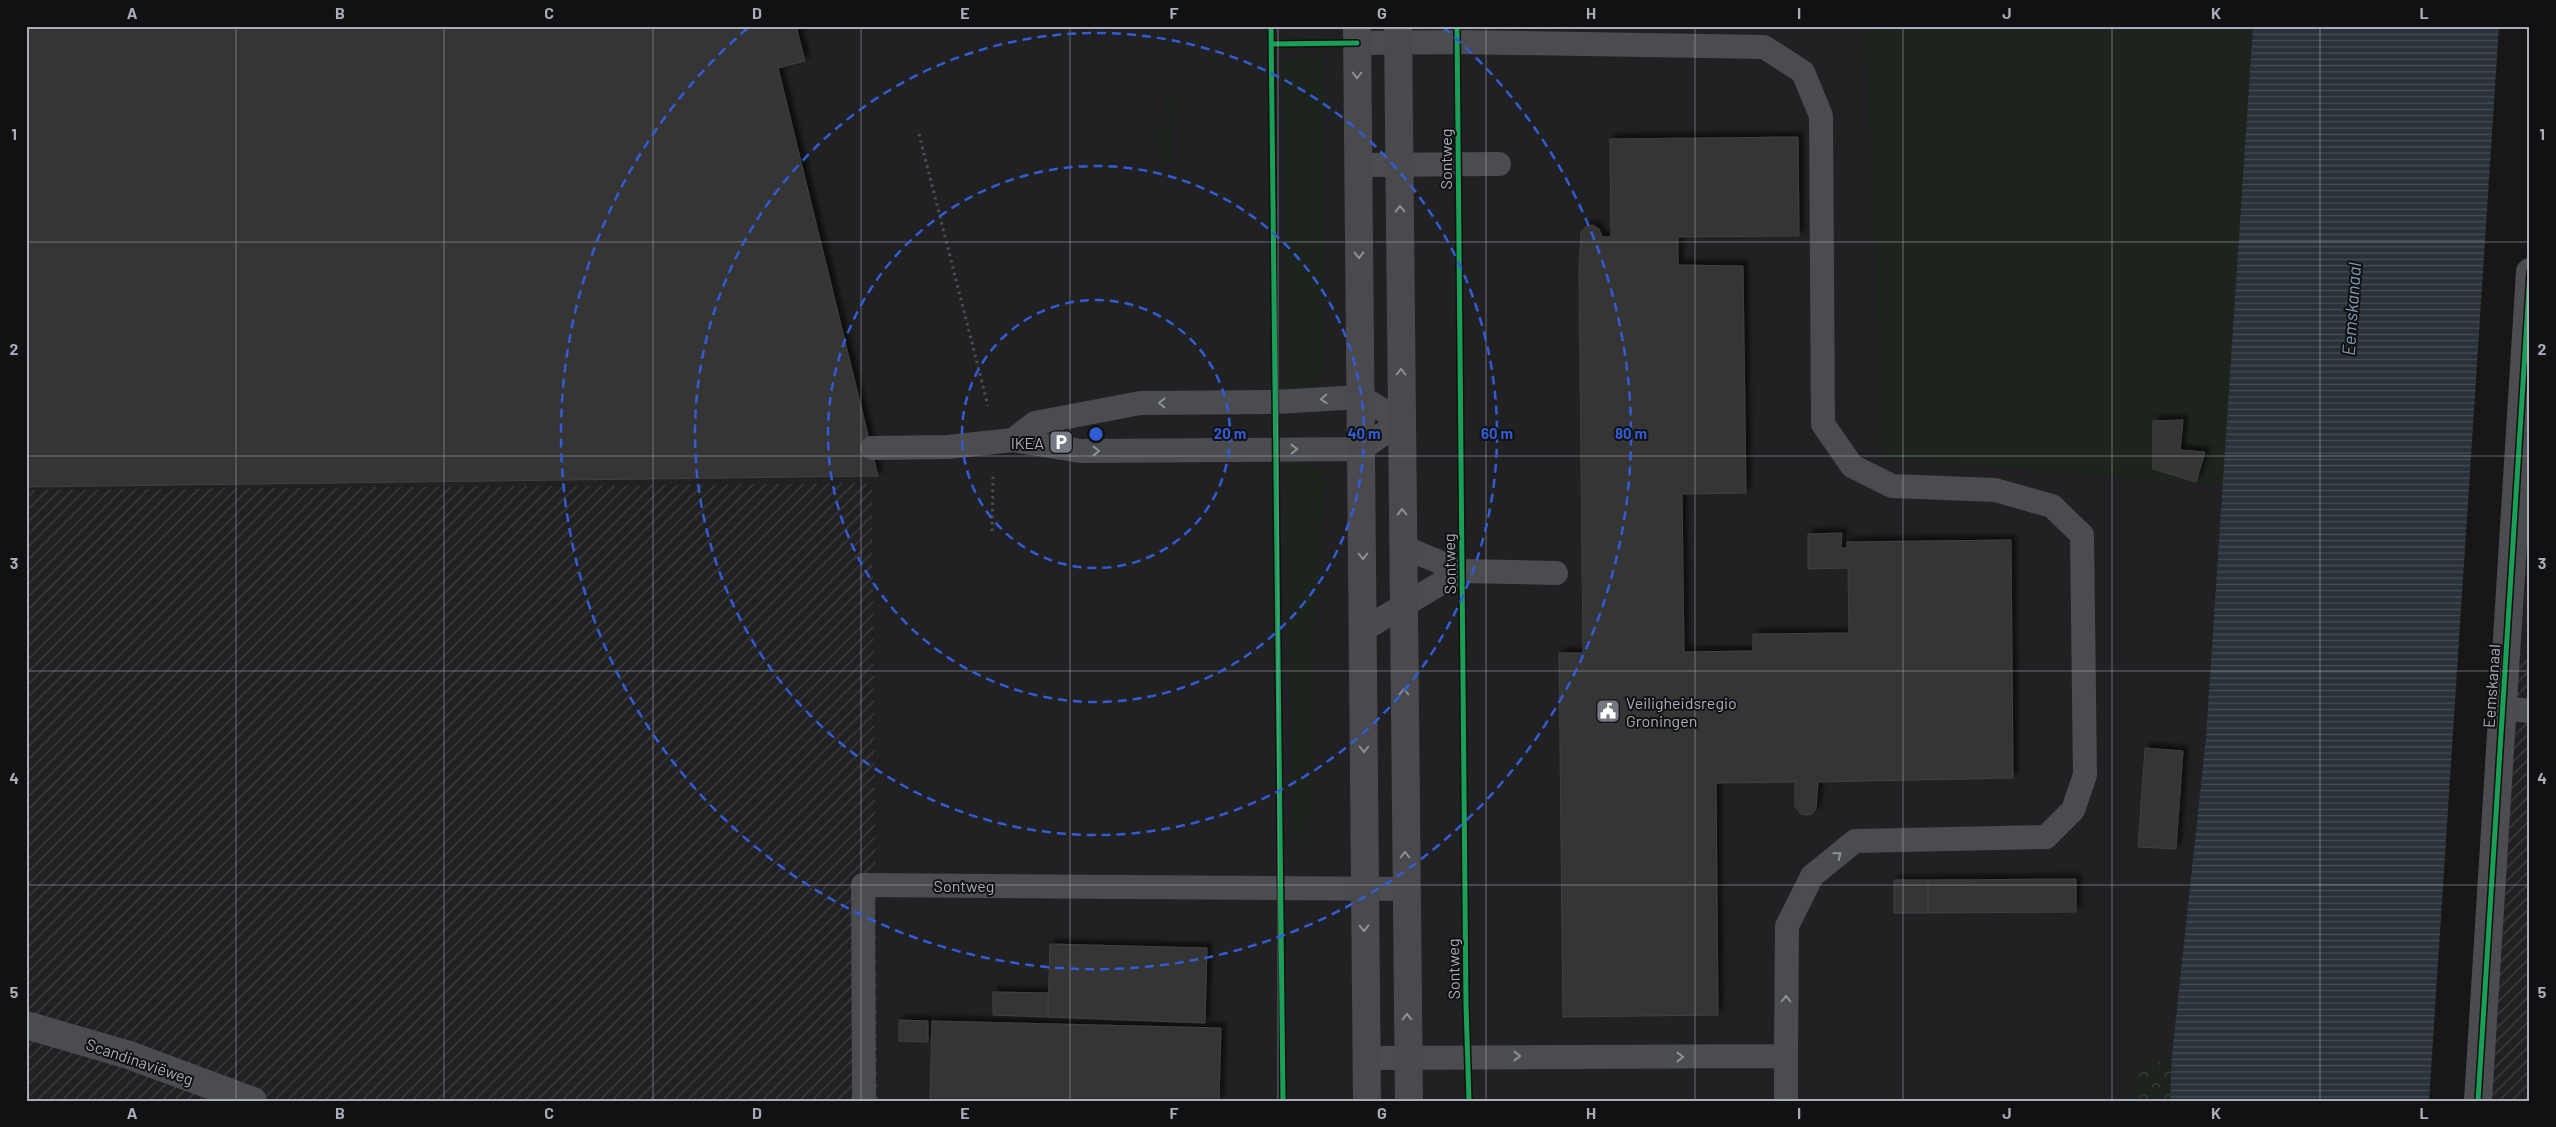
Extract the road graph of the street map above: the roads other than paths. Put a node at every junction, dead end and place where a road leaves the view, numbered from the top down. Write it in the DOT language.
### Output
graph roads {
  1 [pos="1398,34"];
  2 [pos="1357,35"];
  3 [pos="1399,164"];
  4 [pos="1499,164"];
  5 [pos="1358,165"];
  6 [pos="2530,272"];
  7 [pos="1361,397"];
  8 [pos="1401,421"];
  9 [pos="1003,441"];
  10 [pos="872,448"];
  11 [pos="1362,449"];
  12 [pos="1403,548"];
  13 [pos="1461,571"];
  14 [pos="1556,573"];
  15 [pos="1403,606"];
  16 [pos="1363,630"];
  17 [pos="2502,708"];
  18 [pos="2530,712"];
  19 [pos="1365,889"];
  20 [pos="1406,889"];
  21 [pos="26,1025"];
  22 [pos="1786,1056"];
  23 [pos="1408,1057"];
  24 [pos="1367,1058"];
  25 [pos="253,1101"];
  26 [pos="864,1101"];
  27 [pos="1367,1101"];
  28 [pos="1409,1101"];
  29 [pos="1786,1101"];
  30 [pos="2478,1101"];
  1 -- 2 [label="lane"];
  1 -- 3 [label="street"];
  22 -- 1 [label="lane, one-way"];
  2 -- 5 [label="street, one-way"];
  3 -- 4 [label="lane"];
  3 -- 5 [label="lane"];
  8 -- 3 [label="street, one-way"];
  5 -- 7 [label="street, one-way"];
  6 -- 17 [label="street, Eemskanaal"];
  7 -- 8 [label="lane"];
  7 -- 9 [label="lane, one-way"];
  7 -- 11 [label="street"];
  8 -- 11 [label="lane"];
  12 -- 8 [label="street, one-way"];
  9 -- 10 [label="lane"];
  9 -- 11 [label="lane, one-way"];
  11 -- 16 [label="street, one-way"];
  12 -- 13 [label="lane"];
  12 -- 15 [label="street"];
  13 -- 14 [label="lane"];
  13 -- 15 [label="lane"];
  15 -- 16 [label="lane"];
  20 -- 15 [label="street, one-way"];
  16 -- 19 [label="street, one-way"];
  17 -- 18 [label="lane"];
  17 -- 30 [label="street, Eemskanaal"];
  19 -- 20 [label="lane, Sontweg"];
  19 -- 24 [label="street, one-way"];
  19 -- 26 [label="lane, Sontweg"];
  23 -- 20 [label="street, one-way"];
  21 -- 25 [label="street, Scandinaviëweg"];
  23 -- 22 [label="lane, one-way"];
  22 -- 29 [label="lane"];
  23 -- 24 [label="lane"];
  23 -- 28 [label="street"];
  24 -- 27 [label="street"];
}
